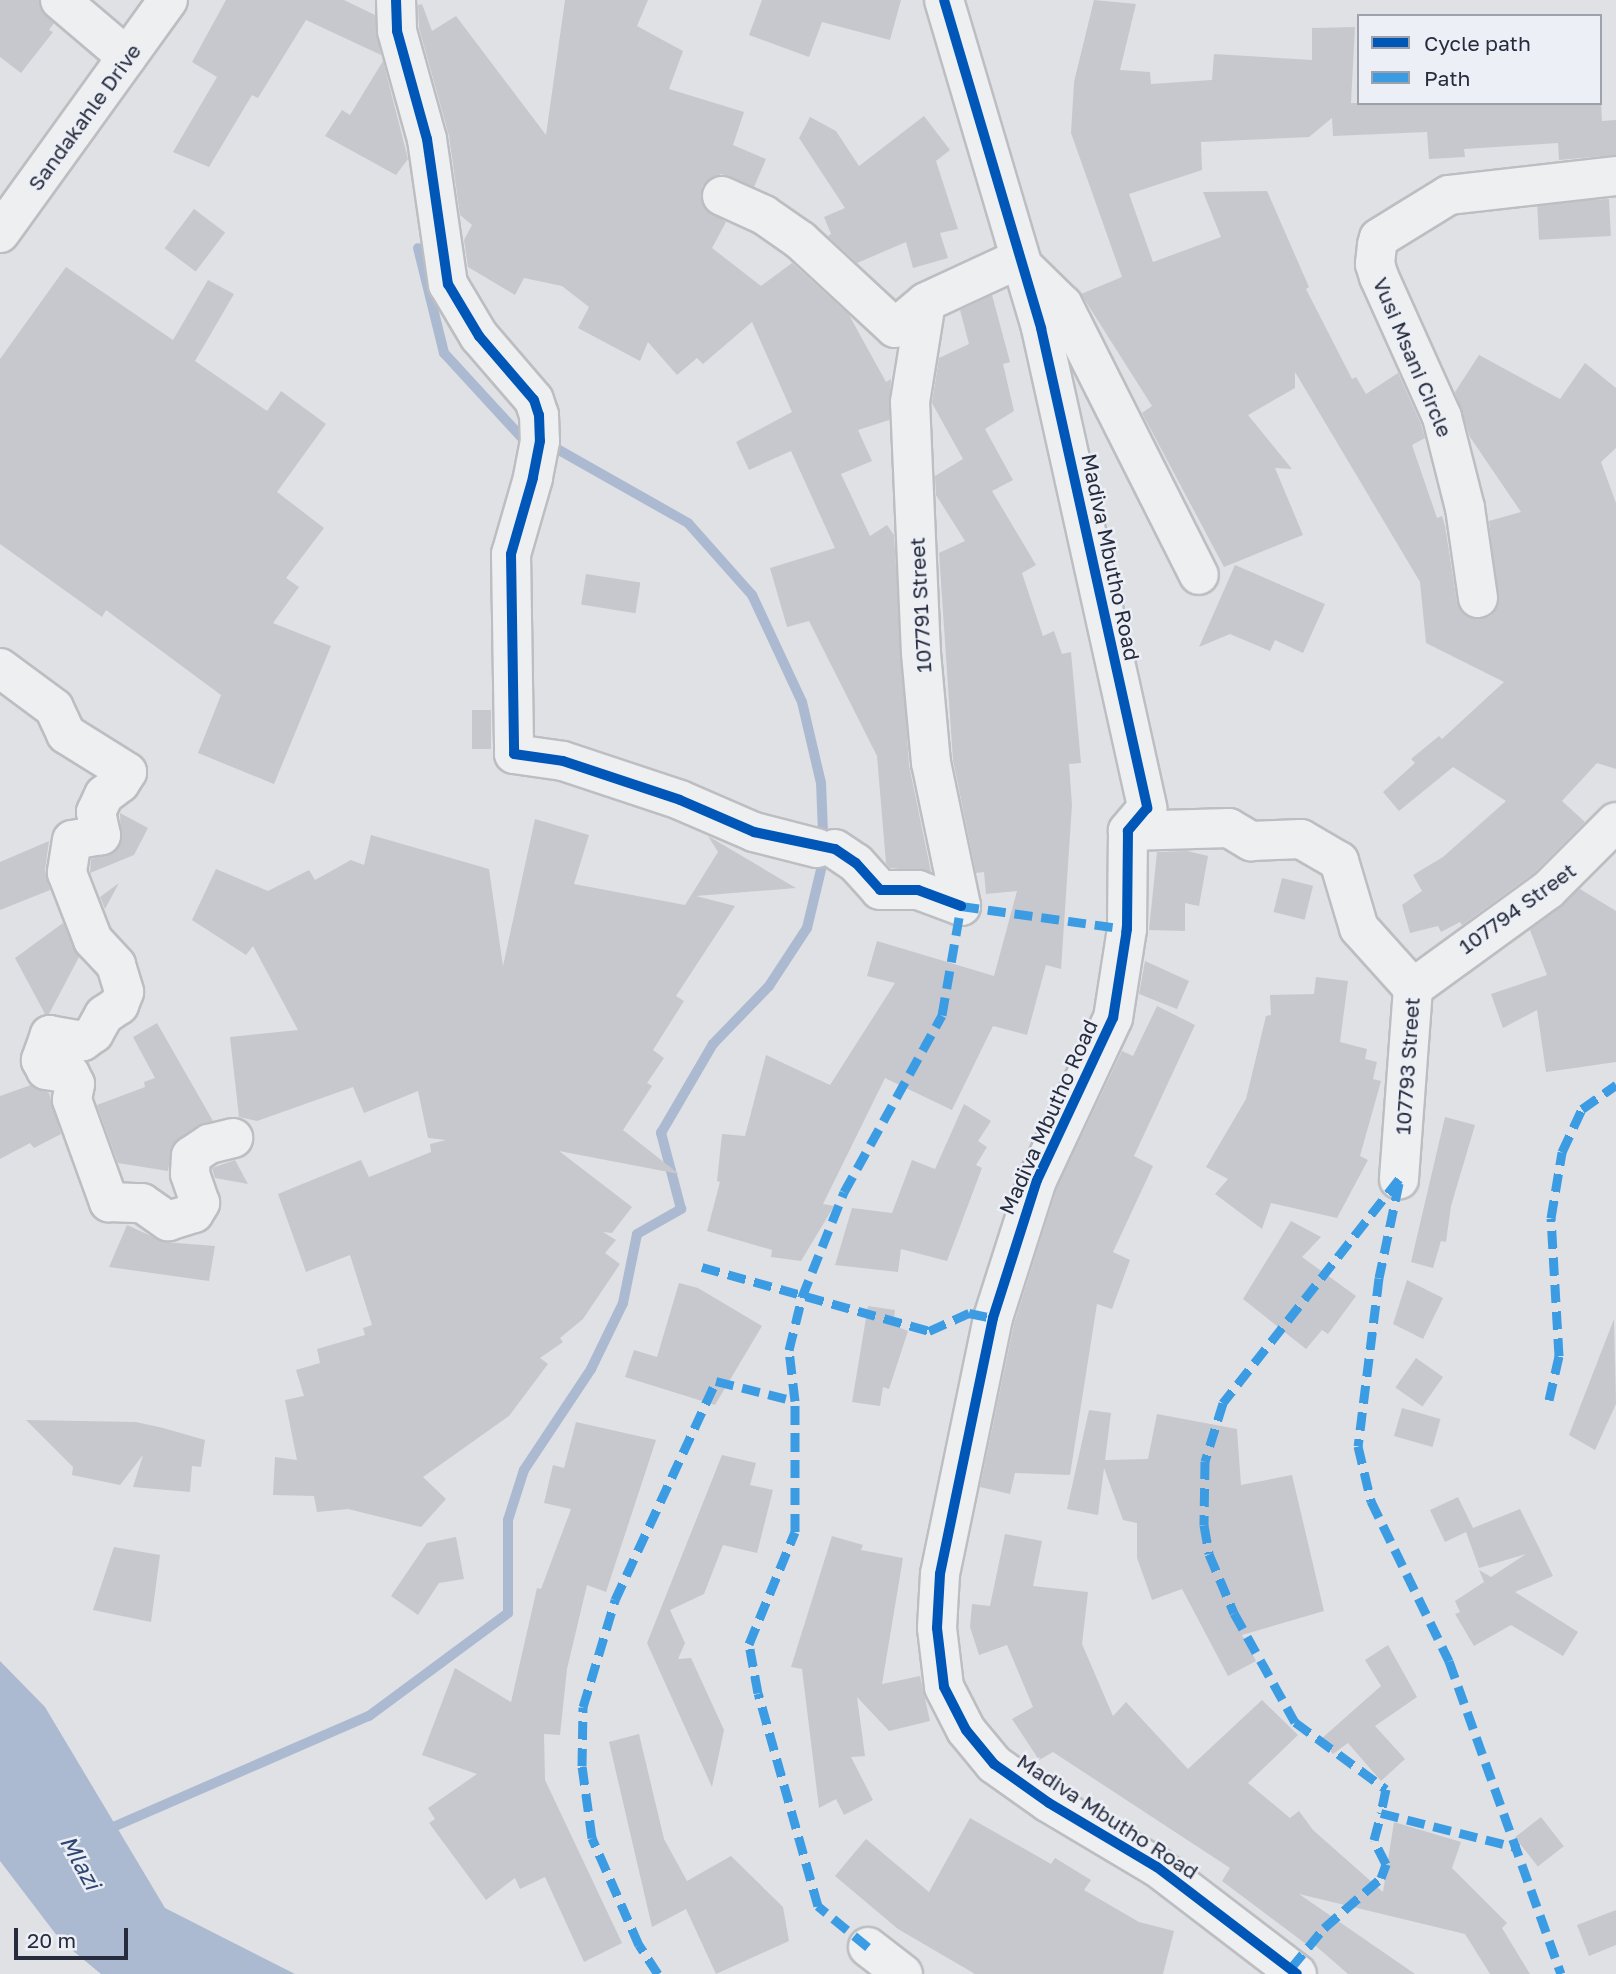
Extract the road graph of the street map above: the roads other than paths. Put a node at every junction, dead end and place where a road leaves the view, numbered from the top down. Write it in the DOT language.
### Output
graph roads {
  1 [pos="60,0"];
  2 [pos="168,0"];
  3 [pos="396,0"];
  4 [pos="944,0"];
  5 [pos="127,57"];
  6 [pos="1616,176"];
  7 [pos="722,196"];
  8 [pos="0,233"];
  9 [pos="1017,260"];
  10 [pos="926,302"];
  11 [pos="1199,575"];
  12 [pos="1478,598"];
  13 [pos="0,667"];
  14 [pos="1616,822"];
  15 [pos="1128,831"];
  16 [pos="1413,988"];
  17 [pos="233,1138"];
  18 [pos="1399,1179"];
  19 [pos="868,1947"];
  20 [pos="903,1974"];
  21 [pos="1297,1974"];
  1 -- 5 [label="street"];
  2 -- 5 [label="street, Sandakahle Drive"];
  3 -- 10 [label="street, 107791 Street"];
  4 -- 9 [label="street, Madiva Mbutho Road"];
  5 -- 8 [label="street, Sandakahle Drive"];
  6 -- 12 [label="street, Vusi Msani Circle"];
  7 -- 10 [label="street"];
  9 -- 10 [label="street"];
  9 -- 11 [label="street"];
  9 -- 15 [label="street, Madiva Mbutho Road"];
  13 -- 17 [label="street"];
  14 -- 16 [label="street, 107794 Street"];
  15 -- 16 [label="street, 107793 Street"];
  15 -- 21 [label="street, Madiva Mbutho Road"];
  16 -- 18 [label="street, 107793 Street"];
  19 -- 20 [label="street"];
}
